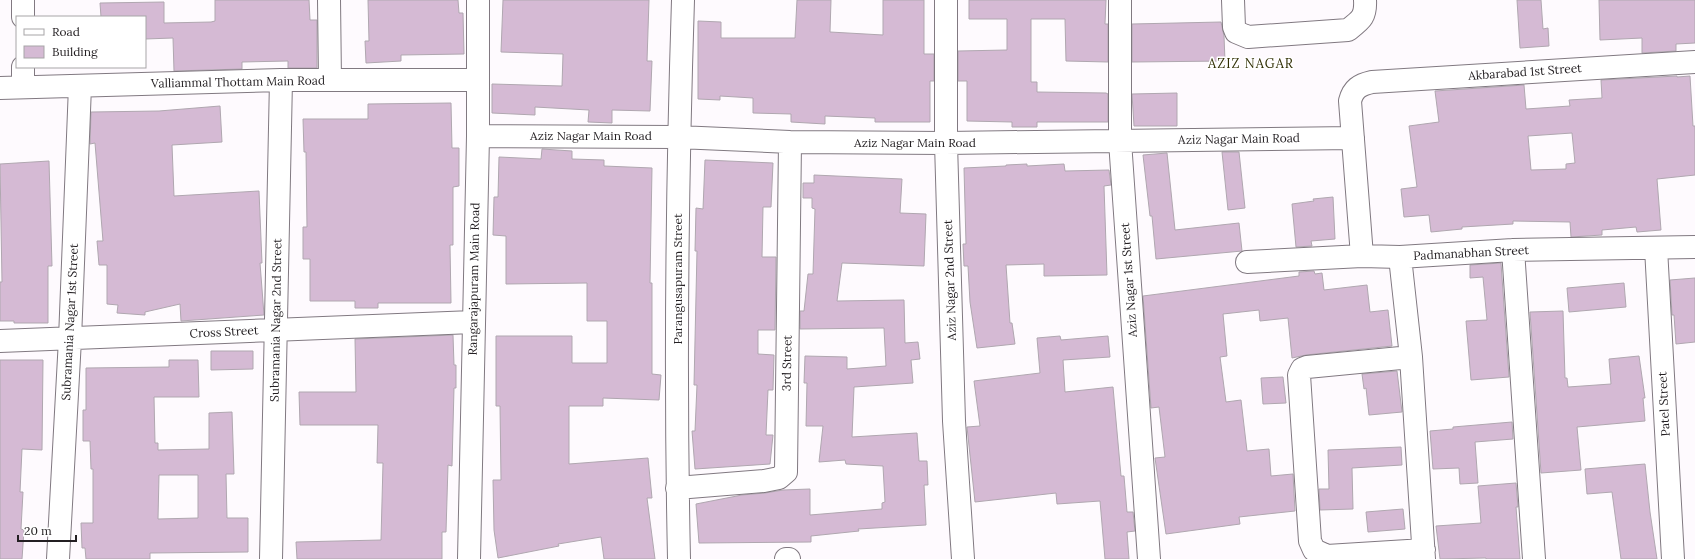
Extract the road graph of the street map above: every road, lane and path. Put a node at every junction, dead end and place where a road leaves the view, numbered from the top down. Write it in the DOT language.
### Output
graph roads {
  1 [pos="23,0"];
  2 [pos="329,0"];
  3 [pos="478,0"];
  4 [pos="683,0"];
  5 [pos="946,0"];
  6 [pos="1120,0"];
  7 [pos="1233,0"];
  8 [pos="1365,0"];
  9 [pos="23,16"];
  10 [pos="1695,62"];
  11 [pos="23,77"];
  12 [pos="281,80"];
  13 [pos="330,80"];
  14 [pos="477,80"];
  15 [pos="80,86"];
  16 [pos="0,88"];
  17 [pos="478,136"];
  18 [pos="678,137"];
  19 [pos="1352,138"];
  20 [pos="1120,141"];
  21 [pos="790,142"];
  22 [pos="946,143"];
  23 [pos="1695,247"];
  24 [pos="1656,248"];
  25 [pos="1513,250"];
  26 [pos="1362,256"];
  27 [pos="1400,257"];
  28 [pos="1248,262"];
  29 [pos="473,322"];
  30 [pos="277,329"];
  31 [pos="70,339"];
  32 [pos="0,341"];
  33 [pos="1411,357"];
  34 [pos="678,488"];
  35 [pos="1424,554"];
  36 [pos="468,556"];
  37 [pos="58,559"];
  38 [pos="270,559"];
  39 [pos="679,559"];
  40 [pos="963,559"];
  41 [pos="1149,559"];
  42 [pos="1534,559"];
  43 [pos="1673,559"];
  1 -- 9 [label="street"];
  2 -- 13 [label="street"];
  3 -- 14 [label="street, Rangarajapuram Main Road"];
  4 -- 18 [label="street, Parangusapuram Street"];
  5 -- 22 [label="street, Aziz Nagar 2nd Street"];
  6 -- 20 [label="street, Aziz Nagar 1st Street"];
  7 -- 8 [label="street"];
  10 -- 19 [label="street, Akbarabad 1st Street"];
  11 -- 15 [label="street, Valliammal Thottam Main Road"];
  11 -- 16 [label="street, Valliammal Thottam Main Road"];
  12 -- 13 [label="street, Valliammal Thottam Main Road"];
  12 -- 15 [label="street, Valliammal Thottam Main Road"];
  12 -- 30 [label="street, Subramania Nagar 2nd Street"];
  13 -- 14 [label="street, Valliammal Thottam Main Road"];
  14 -- 17 [label="street, Rangarajapuram Main Road"];
  15 -- 31 [label="street, Subramania Nagar 1st Street"];
  17 -- 18 [label="street, Aziz Nagar Main Road"];
  17 -- 29 [label="street, Rangarajapuram Main Road"];
  18 -- 21 [label="street, Aziz Nagar Main Road"];
  18 -- 34 [label="street, Parangusapuram Street"];
  19 -- 20 [label="street, Aziz Nagar Main Road"];
  19 -- 26 [label="street"];
  20 -- 22 [label="street, Aziz Nagar Main Road"];
  20 -- 41 [label="street, Aziz Nagar 1st Street"];
  21 -- 22 [label="street, Aziz Nagar Main Road"];
  21 -- 34 [label="street, 3rd Street"];
  22 -- 40 [label="street, Aziz Nagar 2nd Street"];
  23 -- 24 [label="street, Padmanabhan Street"];
  24 -- 25 [label="street, Padmanabhan Street"];
  24 -- 43 [label="street, Patel Street"];
  25 -- 27 [label="street, Padmanabhan Street"];
  25 -- 42 [label="street"];
  26 -- 27 [label="street, Padmanabhan Street"];
  26 -- 28 [label="street, Padmanabhan Street"];
  27 -- 33 [label="street"];
  29 -- 30 [label="street, Cross Street"];
  29 -- 36 [label="street, Rangarajapuram Main Road"];
  30 -- 31 [label="street, Cross Street"];
  30 -- 38 [label="street, Subramania Nagar 2nd Street"];
  31 -- 32 [label="street, Cross Street"];
  31 -- 37 [label="street, Subramania Nagar 1st Street"];
  33 -- 35 [label="street"];
  33 -- 35 [label="street"];
  34 -- 39 [label="street, Parangusapuram Street"];
}
